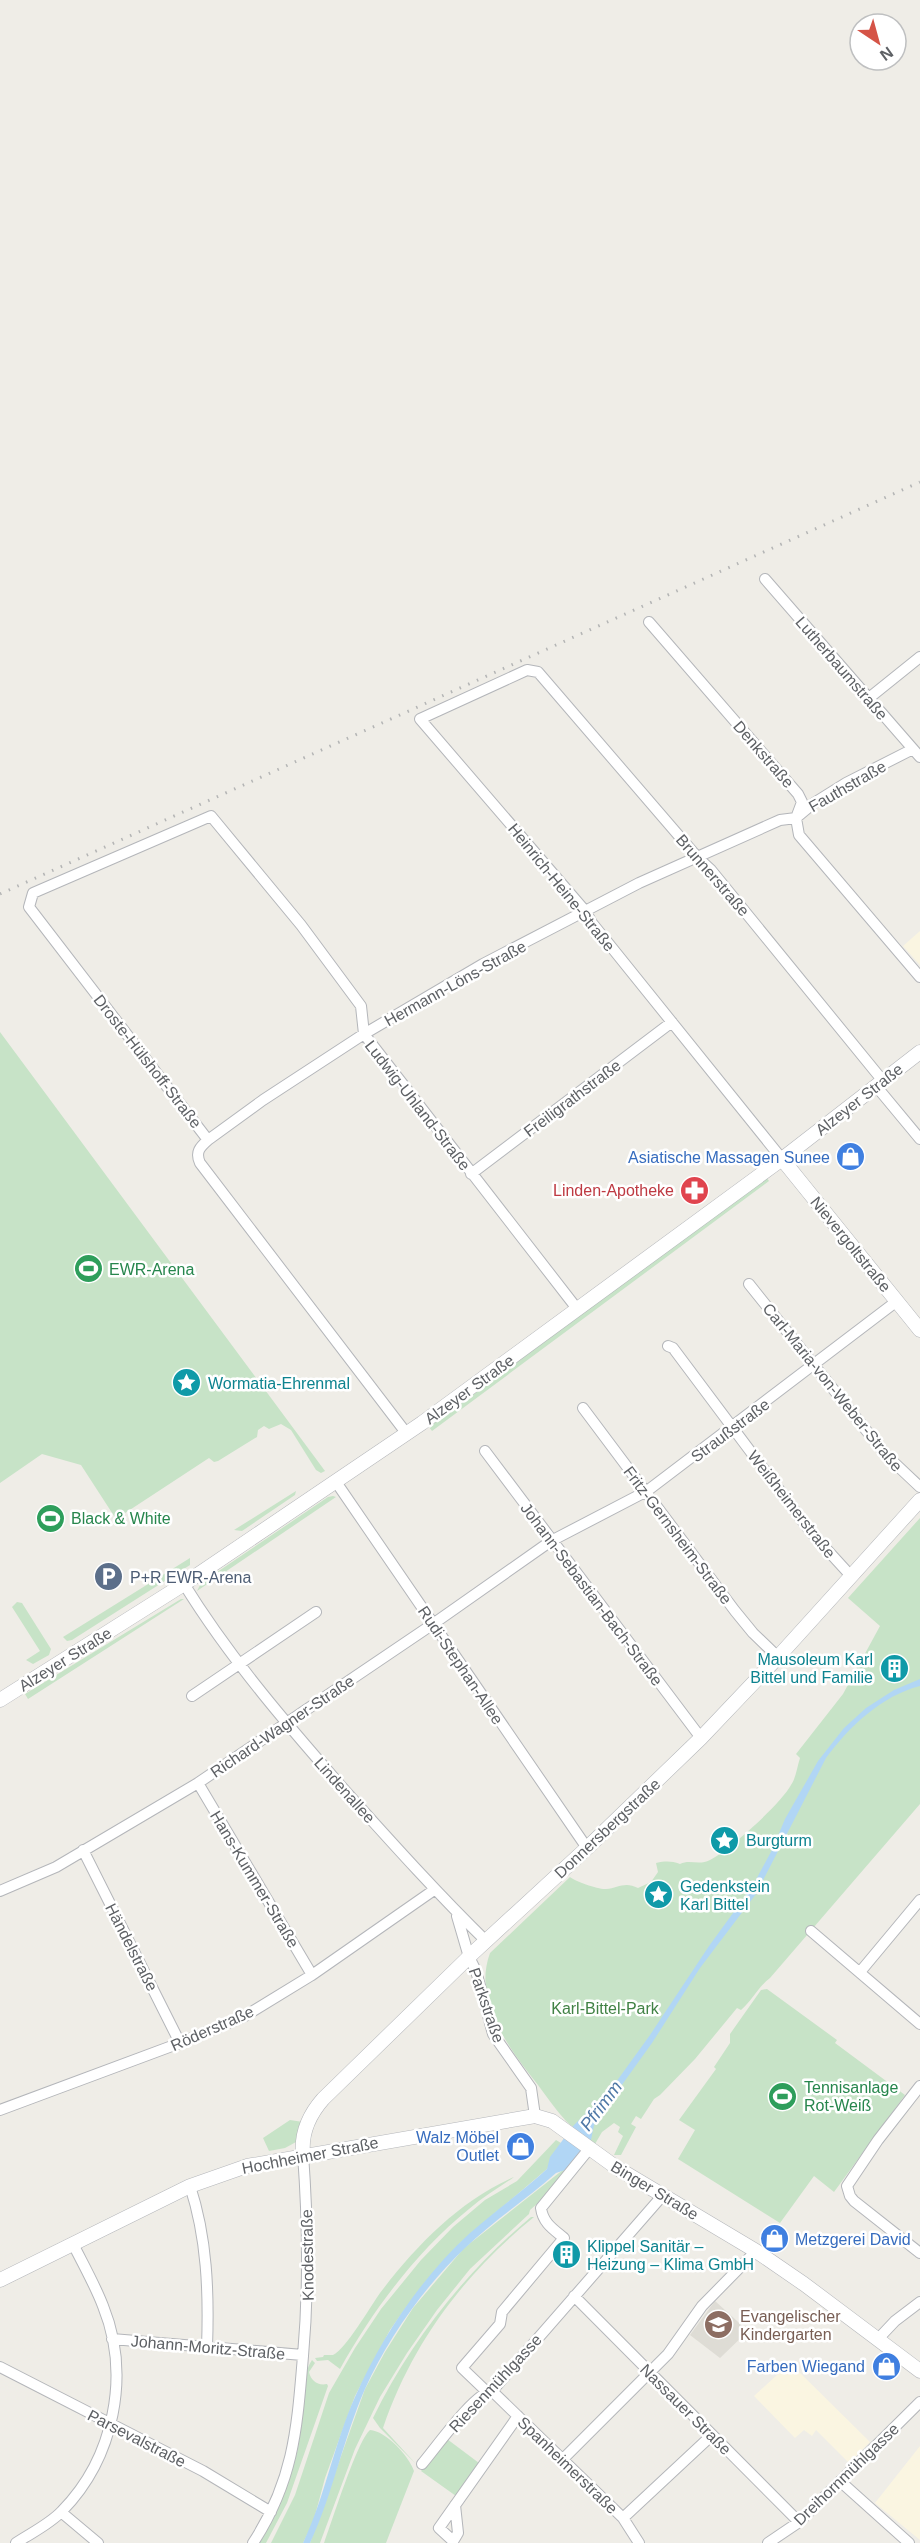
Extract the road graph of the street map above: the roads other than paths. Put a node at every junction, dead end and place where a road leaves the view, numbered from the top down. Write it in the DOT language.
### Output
graph roads {
  1 [pos="765,579"];
  2 [pos="649,622"];
  3 [pos="920,657"];
  4 [pos="538,672"];
  5 [pos="869,698"];
  6 [pos="916,753"];
  7 [pos="796,818"];
  8 [pos="138,849"];
  9 [pos="698,858"];
  10 [pos="586,912"];
  11 [pos="920,977"];
  12 [pos="672,1022"];
  13 [pos="364,1034"];
  14 [pos="920,1052"];
  15 [pos="880,1083"];
  16 [pos="920,1139"];
  17 [pos="208,1140"];
  18 [pos="782,1159"];
  19 [pos="471,1174"];
  20 [pos="749,1284"];
  21 [pos="897,1301"];
  22 [pos="578,1311"];
  23 [pos="920,1330"];
  24 [pos="668,1346"];
  25 [pos="814,1365"];
  26 [pos="583,1408"];
  27 [pos="734,1427"];
  28 [pos="407,1434"];
  29 [pos="484,1450"];
  30 [pos="336,1482"];
  31 [pos="920,1487"];
  32 [pos="647,1491"];
  33 [pos="920,1500"];
  34 [pos="551,1541"];
  35 [pos="851,1576"];
  36 [pos="184,1584"];
  37 [pos="316,1612"];
  38 [pos="433,1624"];
  39 [pos="778,1657"];
  40 [pos="240,1665"];
  41 [pos="192,1696"];
  42 [pos="0,1700"];
  43 [pos="286,1724"];
  44 [pos="701,1738"];
  45 [pos="198,1783"];
  46 [pos="587,1848"];
  47 [pos="83,1850"];
  48 [pos="434,1890"];
  49 [pos="0,1891"];
  50 [pos="920,1900"];
  51 [pos="454,1911"];
  52 [pos="811,1931"];
  53 [pos="486,1941"];
  54 [pos="469,1957"];
  55 [pos="860,1972"];
  56 [pos="312,1975"];
  57 [pos="920,2024"];
  58 [pos="180,2043"];
  59 [pos="920,2086"];
  60 [pos="0,2110"];
  61 [pos="535,2115"];
  62 [pos="588,2149"];
  63 [pos="303,2154"];
  64 [pos="190,2186"];
  65 [pos="663,2195"];
  66 [pos="73,2244"];
  67 [pos="756,2251"];
  68 [pos="920,2253"];
  69 [pos="0,2280"];
  70 [pos="574,2296"];
  71 [pos="920,2302"];
  72 [pos="112,2339"];
  73 [pos="878,2339"];
  74 [pos="207,2346"];
  75 [pos="303,2355"];
  76 [pos="0,2367"];
  77 [pos="920,2371"];
  78 [pos="650,2373"];
  79 [pos="489,2391"];
  80 [pos="920,2402"];
  81 [pos="518,2416"];
  82 [pos="110,2425"];
  83 [pos="712,2435"];
  84 [pos="563,2459"];
  85 [pos="422,2464"];
  86 [pos="841,2482"];
  87 [pos="455,2505"];
  88 [pos="61,2512"];
  89 [pos="271,2512"];
  90 [pos="623,2518"];
  91 [pos="799,2522"];
  92 [pos="452,2542"];
  93 [pos="16,2543"];
  94 [pos="98,2543"];
  95 [pos="253,2543"];
  96 [pos="639,2543"];
  97 [pos="768,2543"];
  98 [pos="909,2543"];
  1 -- 5 [label="street, Lutherbaumstraße"];
  2 -- 7 [label="street, Denkstraße"];
  3 -- 5 [label="street"];
  4 -- 9 [label="street, Brunnerstraße"];
  4 -- 10 [label="street, Heinrich-Heine-Straße"];
  5 -- 6 [label="street, Lutherbaumstraße"];
  6 -- 7 [label="street, Fauthstraße"];
  7 -- 9 [label="street, Fauthstraße"];
  7 -- 11 [label="street, Denkstraße"];
  8 -- 13 [label="street, Ludwig-Uhland-Straße"];
  8 -- 17 [label="street, Droste-Hülshoff-Straße"];
  9 -- 10 [label="street, Fauthstraße"];
  9 -- 15 [label="street, Brunnerstraße"];
  10 -- 12 [label="street, Heinrich-Heine-Straße"];
  10 -- 13 [label="street, Hermann-Löns-Straße"];
  12 -- 18 [label="street, Heinrich-Heine-Straße"];
  12 -- 19 [label="street, Freiligrathstraße"];
  13 -- 17 [label="street, Hermann-Löns-Straße"];
  13 -- 19 [label="street, Ludwig-Uhland-Straße"];
  14 -- 15 [label="street, Alzeyer Straße"];
  15 -- 16 [label="street, Brunnerstraße"];
  15 -- 18 [label="street, Alzeyer Straße"];
  17 -- 28 [label="street, Droste-Hülshoff-Straße"];
  18 -- 21 [label="street, Nievergoltstraße"];
  18 -- 22 [label="street, Alzeyer Straße"];
  19 -- 22 [label="street, Ludwig-Uhland-Straße"];
  20 -- 25 [label="street, Carl-Maria-von-Weber-Straße"];
  21 -- 23 [label="street, Nievergoltstraße"];
  21 -- 25 [label="street, Straußstraße"];
  22 -- 28 [label="street, Alzeyer Straße"];
  24 -- 27 [label="street, Weißheimerstraße"];
  25 -- 27 [label="street, Straußstraße"];
  25 -- 31 [label="street, Carl-Maria-von-Weber-Straße"];
  26 -- 32 [label="street, Fritz-Gernsheim-Straße"];
  27 -- 32 [label="street, Straußstraße"];
  27 -- 35 [label="street, Weißheimerstraße"];
  28 -- 30 [label="street, Alzeyer Straße"];
  29 -- 34 [label="street, Johann-Sebastian-Bach-Straße"];
  30 -- 36 [label="street, Alzeyer Straße"];
  30 -- 38 [label="street, Rudi-Stephan-Allee"];
  32 -- 34 [label="street, Straußstraße"];
  32 -- 39 [label="street, Fritz-Gernsheim-Straße"];
  33 -- 35 [label="street, Donnersbergstraße"];
  34 -- 38 [label="street, Richard-Wagner-Straße"];
  34 -- 44 [label="street, Johann-Sebastian-Bach-Straße"];
  35 -- 39 [label="street, Donnersbergstraße"];
  36 -- 40 [label="street, Lindenallee"];
  36 -- 42 [label="street, Alzeyer Straße"];
  37 -- 40 [label="street"];
  38 -- 43 [label="street, Richard-Wagner-Straße"];
  38 -- 46 [label="street, Rudi-Stephan-Allee"];
  39 -- 44 [label="street, Donnersbergstraße"];
  40 -- 41 [label="street"];
  40 -- 43 [label="street, Lindenallee"];
  43 -- 45 [label="street, Richard-Wagner-Straße"];
  43 -- 48 [label="street, Lindenallee"];
  44 -- 46 [label="street, Donnersbergstraße"];
  45 -- 47 [label="street, Richard-Wagner-Straße"];
  45 -- 56 [label="street, Hans-Kummer-Straße"];
  46 -- 53 [label="street, Donnersbergstraße"];
  47 -- 49 [label="street, Richard-Wagner-Straße"];
  47 -- 58 [label="street, Händelstraße"];
  48 -- 51 [label="street, Lindenallee"];
  48 -- 56 [label="street, Röderstraße"];
  50 -- 55 [label="street"];
  51 -- 53 [label="street, Lindenallee"];
  51 -- 54 [label="street, Lindenallee"];
  52 -- 55 [label="street"];
  53 -- 54 [label="street, Donnersbergstraße"];
  54 -- 61 [label="street, Parkstraße"];
  54 -- 63 [label="street, Donnersbergstraße"];
  55 -- 57 [label="street"];
  56 -- 58 [label="street, Röderstraße"];
  58 -- 60 [label="street, Röderstraße"];
  59 -- 68 [label="street"];
  61 -- 62 [label="street, Binger Straße"];
  61 -- 63 [label="street, Hochheimer Straße"];
  62 -- 65 [label="street, Binger Straße"];
  62 -- 79 [label="street, Spanheimerstraße"];
  63 -- 64 [label="street, Hochheimer Straße"];
  63 -- 75 [label="street, Knodestraße"];
  64 -- 66 [label="street, Hochheimer Straße"];
  64 -- 74 [label="street"];
  65 -- 67 [label="street, Binger Straße"];
  65 -- 70 [label="street, Riesenmühlgasse"];
  66 -- 69 [label="street, Hochheimer Straße"];
  66 -- 72 [label="street"];
  67 -- 73 [label="street, Binger Straße"];
  67 -- 78 [label="street"];
  70 -- 78 [label="street, Nassauer Straße"];
  70 -- 79 [label="street, Riesenmühlgasse"];
  71 -- 73 [label="street"];
  72 -- 74 [label="street, Johann-Moritz-Straße"];
  72 -- 82 [label="street"];
  73 -- 77 [label="street, Binger Straße"];
  74 -- 75 [label="street, Johann-Moritz-Straße"];
  75 -- 89 [label="street, Knodestraße"];
  76 -- 82 [label="street, Parsevalstraße"];
  78 -- 83 [label="street, Nassauer Straße"];
  78 -- 84 [label="street"];
  79 -- 81 [label="street, Spanheimerstraße"];
  79 -- 85 [label="street, Riesenmühlgasse"];
  80 -- 86 [label="street, Dreihornmühlgasse"];
  81 -- 84 [label="street, Spanheimerstraße"];
  81 -- 87 [label="street"];
  82 -- 88 [label="street"];
  82 -- 89 [label="street, Parsevalstraße"];
  83 -- 90 [label="street"];
  83 -- 91 [label="street, Nassauer Straße"];
  84 -- 90 [label="street, Spanheimerstraße"];
  86 -- 91 [label="street, Dreihornmühlgasse"];
  86 -- 98 [label="street"];
  87 -- 92 [label="street"];
  87 -- 92 [label="street"];
  88 -- 93 [label="street"];
  88 -- 94 [label="street"];
  89 -- 95 [label="street, Knodestraße"];
  90 -- 96 [label="street, Spanheimerstraße"];
  91 -- 97 [label="street, Dreihornmühlgasse"];
}
